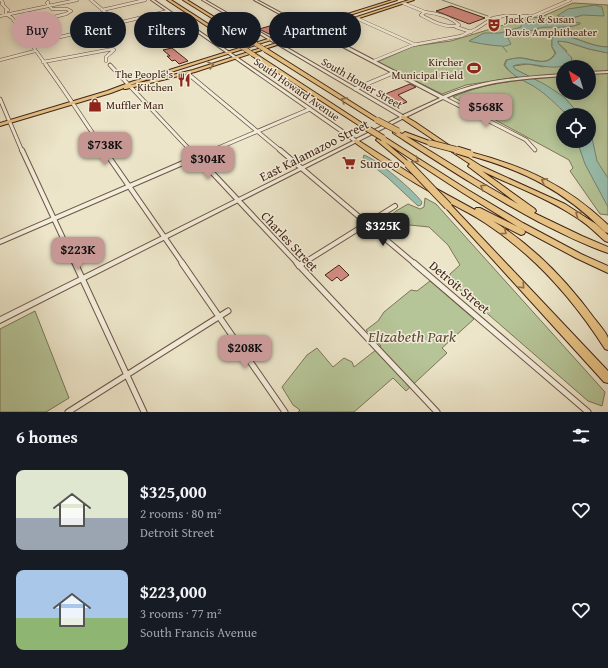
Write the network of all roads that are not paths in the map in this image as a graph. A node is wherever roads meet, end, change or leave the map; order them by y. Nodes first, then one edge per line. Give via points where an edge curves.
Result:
1 (2, 0) edge
2 (76, 0) edge
3 (91, 0) edge
4 (144, 0) edge
5 (152, 0) edge
6 (185, 0) edge
7 (203, 0) edge
8 (255, 0) edge
9 (412, 0) edge
10 (570, 0) edge
11 (47, 1) edge
12 (171, 1) edge
13 (394, 2) edge
14 (399, 2) edge
15 (403, 3) junction
16 (1, 4) edge
17 (53, 5) junction
18 (49, 6) junction
19 (387, 8) junction
20 (54, 9) junction
21 (6, 10) junction
22 (102, 10) junction
23 (168, 11) junction
24 (104, 12) edge
25 (278, 12) edge
26 (357, 12) edge
27 (425, 12) junction
28 (7, 14) junction
29 (11, 14) junction
30 (421, 14) junction
31 (62, 15) edge
32 (0, 16) edge
33 (361, 16) edge
34 (12, 18) edge
35 (361, 20) edge
36 (126, 21) edge
37 (459, 25) junction
38 (455, 27) junction
39 (473, 31) junction
40 (269, 38) edge
41 (269, 39) edge
42 (416, 45) junction
43 (269, 46) edge
44 (33, 48) edge
45 (285, 48) edge
46 (348, 48) edge
47 (35, 51) junction
48 (228, 52) junction
49 (235, 57) junction
50 (0, 60) edge
51 (106, 61) dead end
52 (374, 61) junction
53 (43, 62) junction
54 (194, 63) junction
55 (110, 65) dead end
56 (189, 66) junction
57 (182, 67) junction
58 (172, 70) junction
59 (194, 71) junction
60 (395, 72) junction
61 (608, 72) edge
62 (187, 73) junction
63 (596, 73) edge
64 (179, 74) junction
65 (556, 76) edge
66 (172, 77) junction
67 (130, 86) junction
68 (355, 89) junction
69 (444, 98) junction
70 (0, 99) edge
71 (72, 102) junction
72 (310, 109) junction
73 (403, 117) junction
74 (9, 122) junction
75 (0, 125) edge
76 (396, 131) junction
77 (257, 132) junction
78 (381, 139) junction
79 (356, 141) junction
80 (442, 142) junction
81 (535, 150) dead end
82 (198, 158) junction
83 (301, 169) junction
84 (422, 183) junction
85 (129, 187) junction
86 (238, 201) junction
87 (395, 206) dead end
88 (54, 219) junction
89 (367, 223) junction
90 (608, 230) edge
91 (164, 238) junction
92 (608, 239) edge
93 (0, 242) edge
94 (607, 249) edge
95 (590, 262) junction
96 (299, 266) junction
97 (608, 270) edge
98 (82, 279) junction
99 (228, 311) dead end
100 (219, 317) junction
101 (0, 320) edge
102 (608, 346) edge
103 (127, 375) junction
104 (608, 378) edge
105 (68, 412) edge
106 (144, 412) edge
107 (285, 412) edge
108 (437, 412) edge
109 (588, 412) edge

1 - 16 street
2 - 17 street
3 - 22 street
4 - 22 street
5 - 23 street, South Howard Avenue
76 -> 6 highway, bridge
7 - 40 street, South Homer Street
8 - 25 street
9 - 15 main road
10 - 39 street via 537,15 493,18
11 - 17 street
11 - 18 street
12 - 78 highway, bridge
13 - 19 main road
13 - 26 main road
14 - 15 main road
14 - 19 main road
14 - 30 street
15 - 27 street
16 - 21 street
17 - 18 street
17 - 20 street
18 - 20 street
18 - 29 street
19 - 33 main road
20 - 31 street via 71,11
21 - 28 street
21 - 29 street
22 - 24 street
23 - 36 street
23 - 48 street, South Howard Avenue
27 - 30 street
27 - 37 street
28 - 29 street
28 - 32 street
28 - 34 street
30 - 38 street
35 - 42 street
37 - 38 street
37 - 39 street
38 - 39 street
39 - 42 street via 447,40
41 - 48 main road
42 - 52 street
43 - 49 main road
44 - 47 street
45 - 68 street, South Homer Street
46 - 52 street
47 - 50 street
47 - 53 street
48 - 49 street, South Howard Avenue
48 - 54 main road
59 -> 49 main road
49 - 72 street, South Howard Avenue
51 - 53 street via 106,57 113,49
52 - 60 street
53 - 71 street
54 - 56 main road
54 - 57 main road
55 - 67 street, Charles Street
56 - 59 main road via 188,69
56 - 62 main road
57 - 58 main road
57 - 64 main road
58 - 64 main road via 178,70
58 - 67 main road
59 - 62 main road
60 - 68 street
60 - 69 street
61 - 63 street
62 - 66 main road
62 - 77 street, Detroit Street
64 - 66 main road
65 - 69 street, East Kalamazoo Street via 513,79 469,88
66 - 67 main road
67 - 71 main road
67 - 82 street, Charles Street
68 - 73 street, South Homer Street
69 - 73 street, East Kalamazoo Street
69 - 81 street via 526,140
70 - 74 street
71 - 74 main road
71 - 85 street
72 - 77 street
72 - 79 street, South Howard Avenue
73 - 79 street, East Kalamazoo Street
73 - 80 highway
74 - 75 main road
74 - 88 street
90 -> 76 highway, bridge via 581,204 552,184 514,167
94 -> 76 highway via 516,208
77 - 82 street
77 - 83 street, Detroit Street
78 -> 95 highway via 508,219
78 -> 104 highway, bridge via 448,206
79 - 83 street, East Kalamazoo Street
79 - 84 highway
92 -> 80 highway via 565,206 478,166
80 - 94 highway via 525,207 555,225
82 - 85 street
82 - 86 street, Charles Street
83 - 86 street, East Kalamazoo Street
83 - 89 street, Detroit Street
84 - 95 highway via 545,244
84 -> 102 highway via 494,225 539,261 577,303
85 - 88 street
85 - 91 street
86 - 91 street, East Kalamazoo Street
86 - 96 street, Charles Street
87 - 89 street
88 - 93 street
88 - 98 street
89 - 96 street
89 - 109 street, Detroit Street
91 - 98 street, East Kalamazoo Street
91 - 100 street
95 - 97 highway
96 - 108 street, Charles Street
98 - 101 street, East Kalamazoo Street
98 - 103 street
99 - 100 street
100 - 103 street
100 - 107 street
103 - 105 street
103 - 106 street

